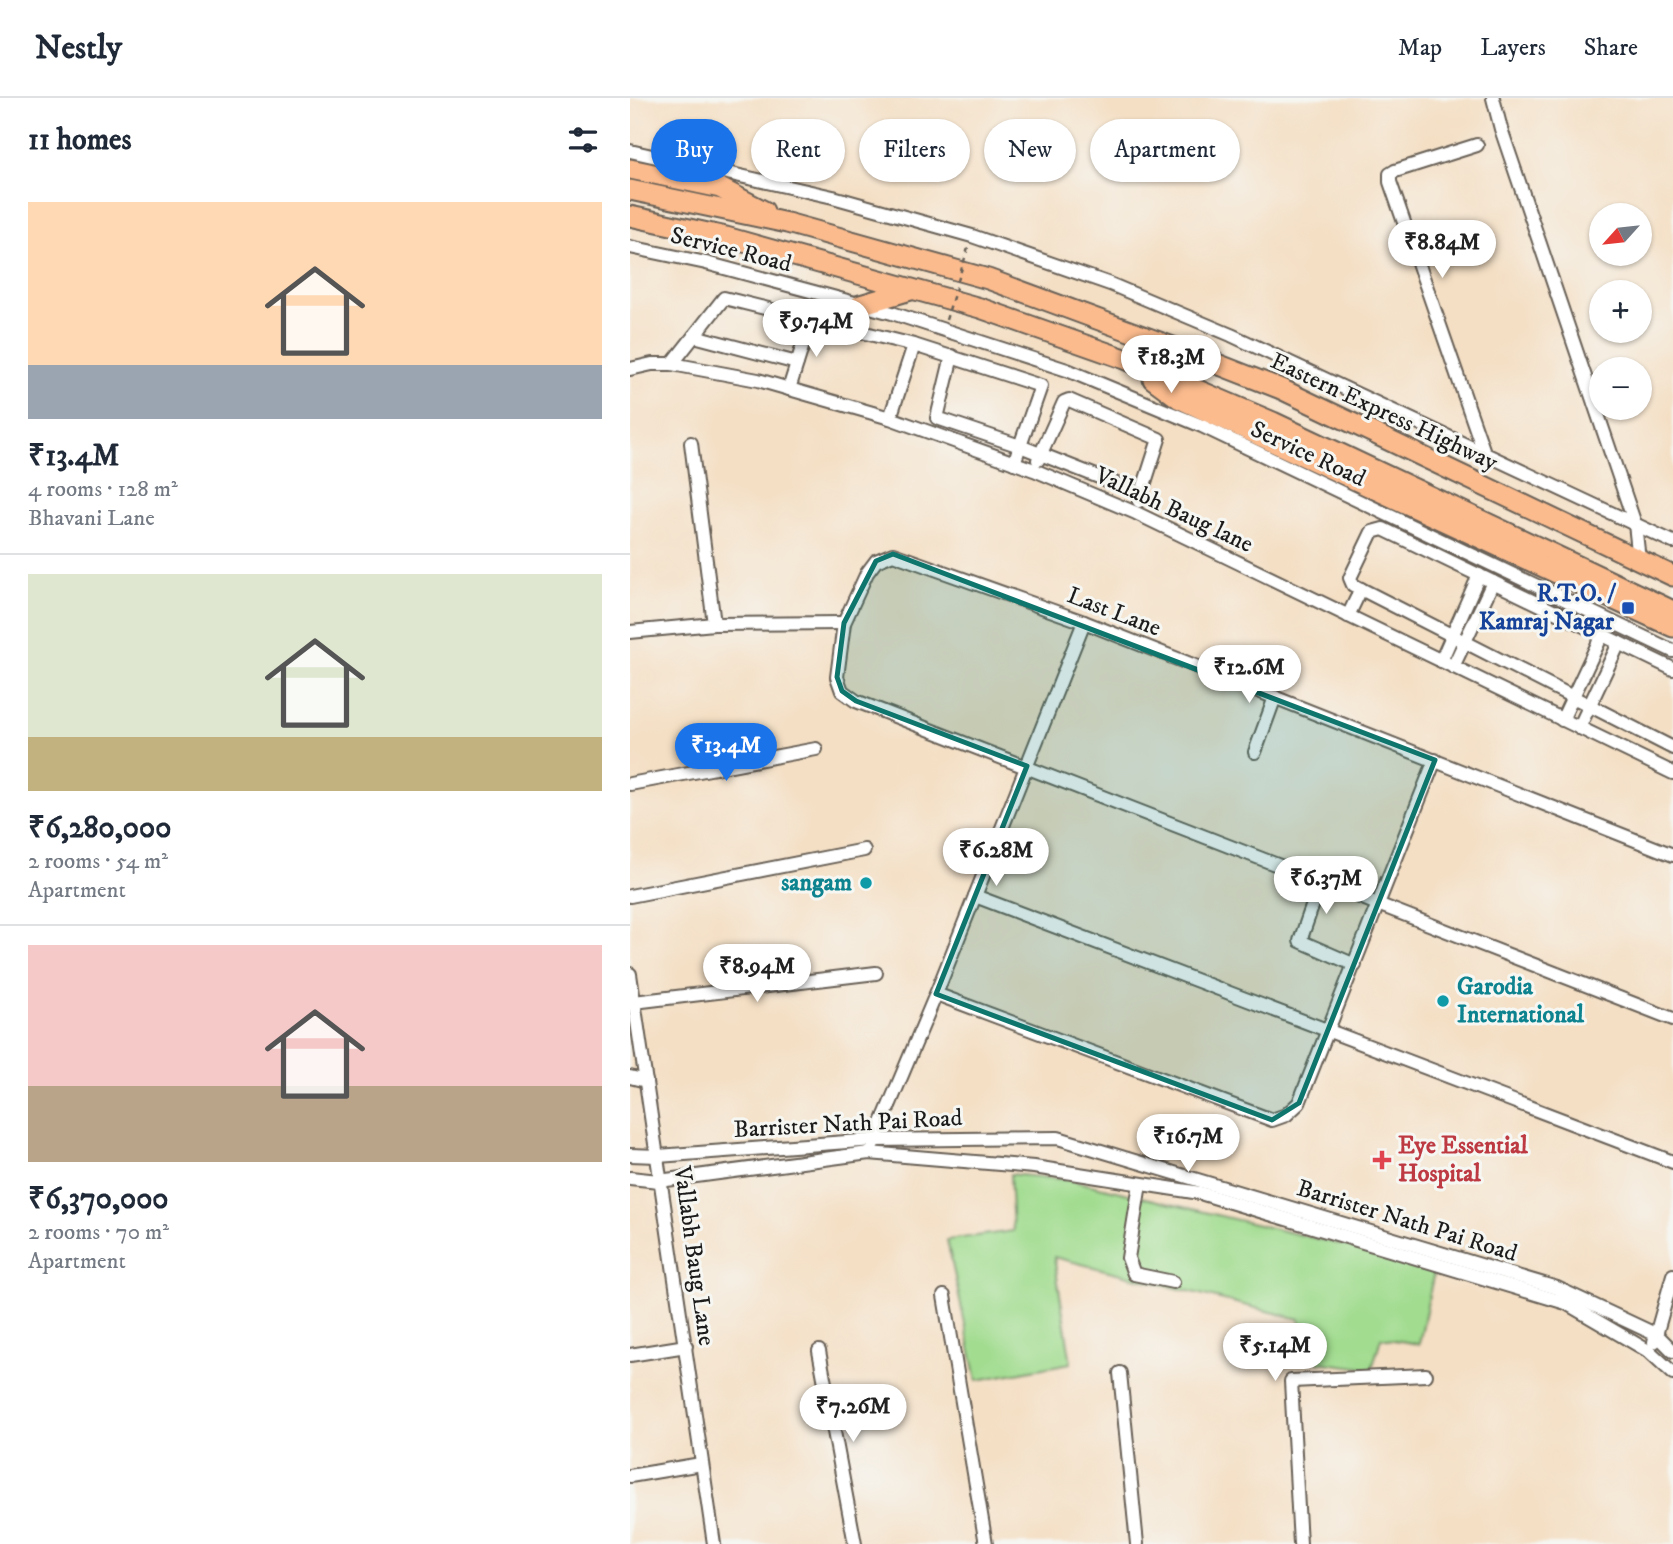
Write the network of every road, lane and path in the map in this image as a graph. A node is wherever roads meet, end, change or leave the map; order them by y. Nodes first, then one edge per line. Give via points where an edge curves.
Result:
1 (1493, 98) edge
2 (1477, 145) dead end
3 (630, 151) edge
4 (630, 169) edge
5 (630, 190) edge
6 (630, 216) edge
7 (787, 223) junction
8 (630, 230) edge
9 (630, 247) edge
10 (968, 248) dead end
11 (806, 259) junction
12 (912, 290) junction
13 (860, 305) junction
14 (811, 319) junction
15 (946, 320) dead end
16 (694, 336) junction
17 (914, 345) junction
18 (952, 356) junction
19 (1125, 359) junction
20 (797, 363) junction
21 (672, 364) junction
22 (630, 369) edge
23 (789, 389) junction
24 (890, 418) junction
25 (691, 443) dead end
26 (1020, 446) junction
27 (1040, 454) junction
28 (1485, 455) junction
29 (1014, 463) junction
30 (1034, 470) junction
31 (1142, 494) junction
32 (1136, 513) junction
33 (1635, 524) junction
34 (1673, 542) edge
35 (1639, 560) junction
36 (1479, 575) junction
37 (1673, 576) edge
38 (1493, 582) junction
39 (1361, 589) junction
40 (1673, 611) edge
41 (1348, 616) junction
42 (1084, 622) junction
43 (844, 623) junction
44 (714, 624) junction
45 (1673, 627) edge
46 (630, 632) edge
47 (1452, 635) junction
48 (1602, 635) junction
49 (1465, 641) junction
50 (1619, 643) junction
51 (1673, 651) edge
52 (1447, 664) junction
53 (1673, 669) edge
54 (1574, 696) junction
55 (1275, 697) junction
56 (1589, 704) junction
57 (1562, 720) junction
58 (1579, 728) junction
59 (1673, 748) edge
60 (816, 749) dead end
61 (1255, 752) dead end
62 (1434, 760) junction
63 (1027, 766) junction
64 (1673, 774) edge
65 (630, 784) edge
66 (864, 850) dead end
67 (1673, 855) edge
68 (1321, 881) junction
69 (630, 896) edge
70 (975, 896) junction
71 (1378, 904) junction
72 (1354, 965) junction
73 (876, 973) dead end
74 (630, 974) edge
75 (936, 994) junction
76 (634, 1002) junction
77 (1673, 1019) edge
78 (1329, 1031) junction
79 (630, 1077) edge
80 (646, 1081) junction
81 (874, 1140) junction
82 (872, 1153) junction
83 (630, 1155) edge
84 (658, 1156) junction
85 (1673, 1162) edge
86 (630, 1178) edge
87 (659, 1181) junction
88 (1140, 1184) junction
89 (1673, 1275) edge
90 (1173, 1282) dead end
91 (944, 1296) dead end
92 (1657, 1335) junction
93 (686, 1346) junction
94 (819, 1351) dead end
95 (1673, 1351) edge
96 (1650, 1352) junction
97 (630, 1355) edge
98 (1120, 1373) dead end
99 (1673, 1373) edge
100 (1426, 1375) dead end
101 (701, 1464) junction
102 (630, 1476) edge
103 (714, 1544) edge
104 (855, 1544) edge
105 (986, 1544) edge
106 (1136, 1544) edge
107 (1300, 1544) edge

1 - 33 street
2 - 28 street via 1395,171 1390,182
3 - 28 street via 833,197 972,236 1098,280 1231,335
4 - 7 highway via 720,188
5 - 7 highway
6 - 11 highway
7 - 35 highway, Eastern Express Highway via 988,279 1281,389
8 - 11 highway
9 - 13 street, Service Road
10 - 15 path, bridge
11 - 12 highway
12 - 13 highway
12 - 19 highway via 980,308
13 - 51 street, Service Road via 1067,370 1189,421
14 - 16 street via 724,298
14 - 17 street
14 - 20 street
16 - 20 street
16 - 21 street
17 - 18 street
17 - 24 street
18 - 26 street via 937,418
18 - 26 street via 1041,386
19 - 40 highway via 1273,422
19 - 45 highway via 1180,399
20 - 23 street
21 - 22 street, Vallabh Baug lane
21 - 23 street, Vallabh Baug lane
23 - 24 street, Vallabh Baug lane
24 - 29 street, Vallabh Baug lane
25 - 44 street
26 - 27 street
26 - 29 street
27 - 30 street
27 - 31 street
27 - 31 street via 1069,400 1159,439
28 - 33 street
29 - 30 street, Vallabh Baug lane
30 - 32 street, Vallabh Baug lane
31 - 32 street
32 - 41 street, Vallabh Baug lane
33 - 34 street
33 - 35 street
35 - 37 highway, Eastern Express Highway
36 - 38 street
36 - 39 street via 1380,529 1372,532 1350,578
36 - 47 street
38 - 48 street
38 - 49 street
39 - 41 street
39 - 47 street
41 - 52 street, Vallabh Baug lane
42 - 43 street, Last Lane via 893,554 876,561 867,573
42 - 55 street, Last Lane
42 - 63 street
43 - 44 street
43 - 63 street via 837,677 842,691 856,701
44 - 46 street
47 - 49 street
47 - 52 street
48 - 50 street
48 - 54 street
49 - 52 street
49 - 54 street
50 - 53 street
50 - 56 street
52 - 57 street, Vallabh Baug lane
54 - 56 street
54 - 57 street
55 - 61 street
55 - 62 street, Last Lane
56 - 58 street
56 - 59 street
57 - 58 street, Vallabh Baug lane
58 - 64 street, Vallabh Baug lane
60 - 65 street
62 - 67 street, Last Lane
62 - 71 street
63 - 68 street
63 - 70 street
66 - 69 street
68 - 71 street
68 - 72 street via 1300,942
70 - 75 street
70 - 78 street
71 - 72 street
71 - 77 street
72 - 78 street
73 - 76 street
74 - 76 street, Vallabh Baug Lane
75 - 78 street via 1272,1120 1299,1103
75 - 81 street
76 - 80 street, Vallabh Baug Lane
78 - 85 street
79 - 80 street
80 - 84 street, Vallabh Baug Lane
81 - 82 street
81 - 84 street, Barrister Nath Pai Road
81 - 92 street, Barrister Nath Pai Road via 1058,1138 1557,1288
82 - 87 street
82 - 88 street via 1034,1167
83 - 84 street, Barrister Nath Pai Road
84 - 87 street, Vallabh Baug Lane
86 - 87 street
87 - 93 street, Vallabh Baug Lane
88 - 90 street via 1128,1258 1134,1273
88 - 96 street via 1200,1193 1566,1303
89 - 92 street
91 - 105 street
92 - 95 street, Barrister Nath Pai Road
92 - 96 street
93 - 97 street
93 - 101 street, Vallabh Baug Lane
94 - 104 street
96 - 99 street
98 - 106 street
100 - 107 street via 1291,1381
101 - 102 street
101 - 103 street, Vallabh Baug Lane

